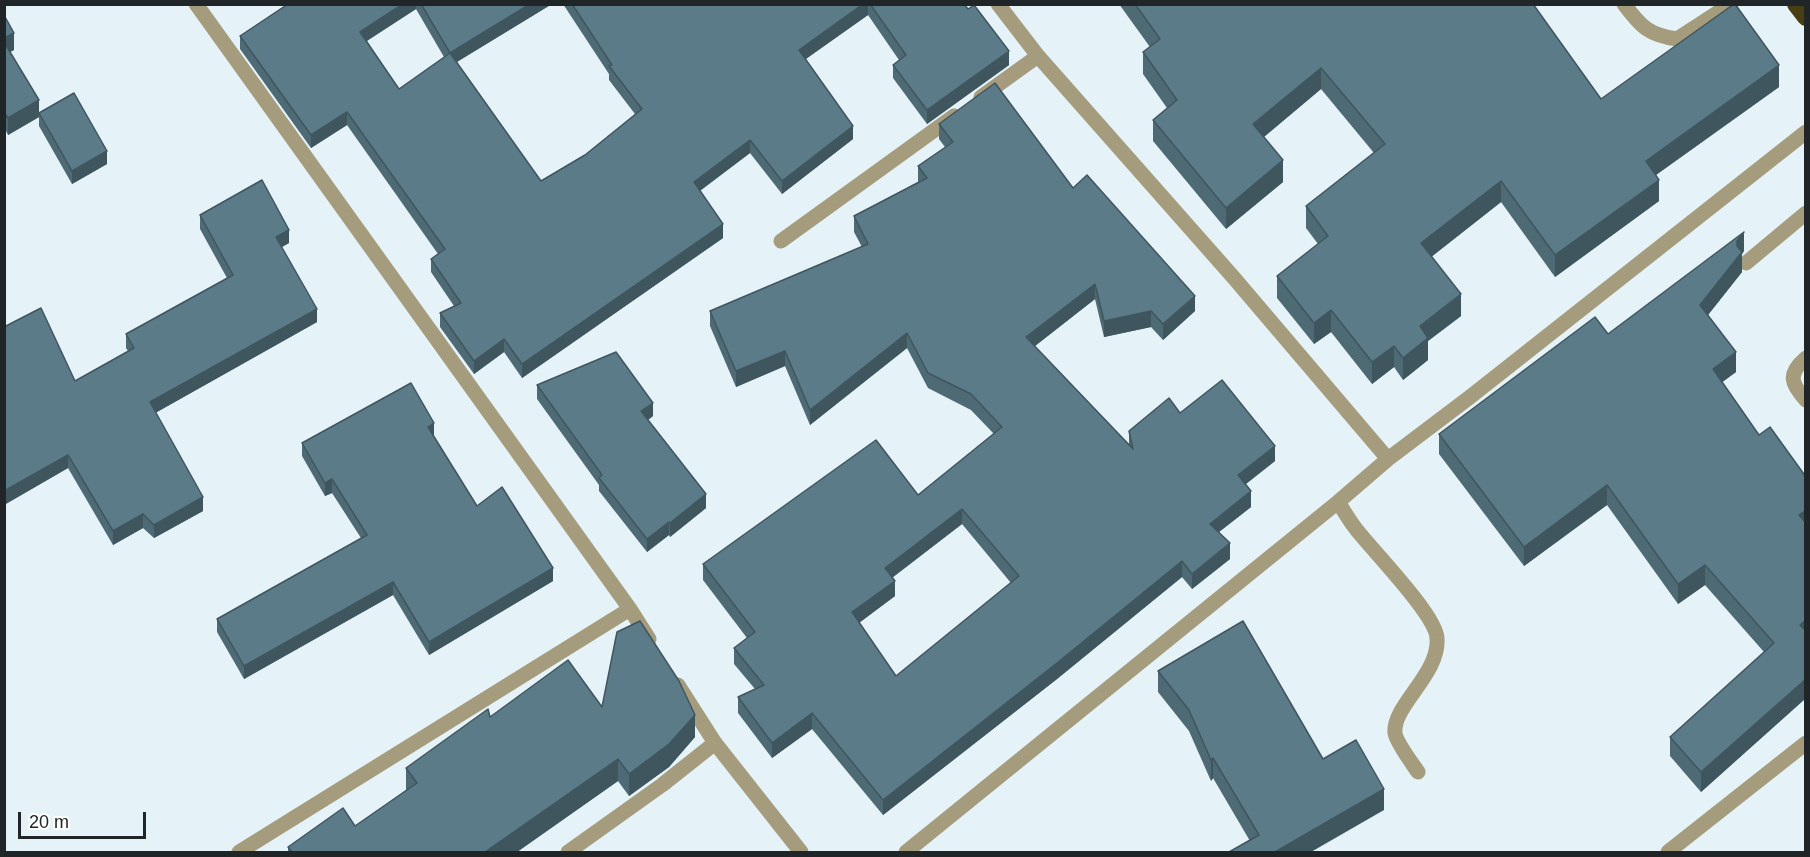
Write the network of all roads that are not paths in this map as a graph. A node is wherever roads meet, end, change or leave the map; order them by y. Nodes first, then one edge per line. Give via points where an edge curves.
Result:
1 (196, 4) edge
2 (998, 4) edge
3 (1624, 4) edge
4 (1731, 4) edge
5 (1796, 4) edge
6 (1806, 17) edge
7 (1038, 56) junction
8 (1806, 132) edge
9 (1806, 213) edge
10 (781, 241) dead end
11 (1746, 263) dead end
12 (1806, 358) edge
13 (1806, 400) edge
14 (1388, 459) junction
15 (1338, 502) junction
16 (630, 609) junction
17 (654, 647) edge
18 (672, 676) edge
19 (715, 743) junction
20 (1806, 743) edge
21 (1418, 772) dead end
22 (239, 852) edge
23 (568, 852) edge
24 (801, 852) edge
25 (906, 852) edge
26 (1668, 852) edge

1 - 16 street
2 - 7 street
3 - 4 street via 1639,23 1658,36 1677,39
5 - 6 highway
7 - 10 street
7 - 14 street
8 - 14 street
9 - 11 street
12 - 13 street via 1798,364 1792,379
14 - 15 street
15 - 21 street via 1429,617 1438,637 1436,656 1395,724 1395,735
15 - 25 street
16 - 17 street
16 - 22 street
18 - 19 street
19 - 23 street
19 - 24 street
20 - 26 street

